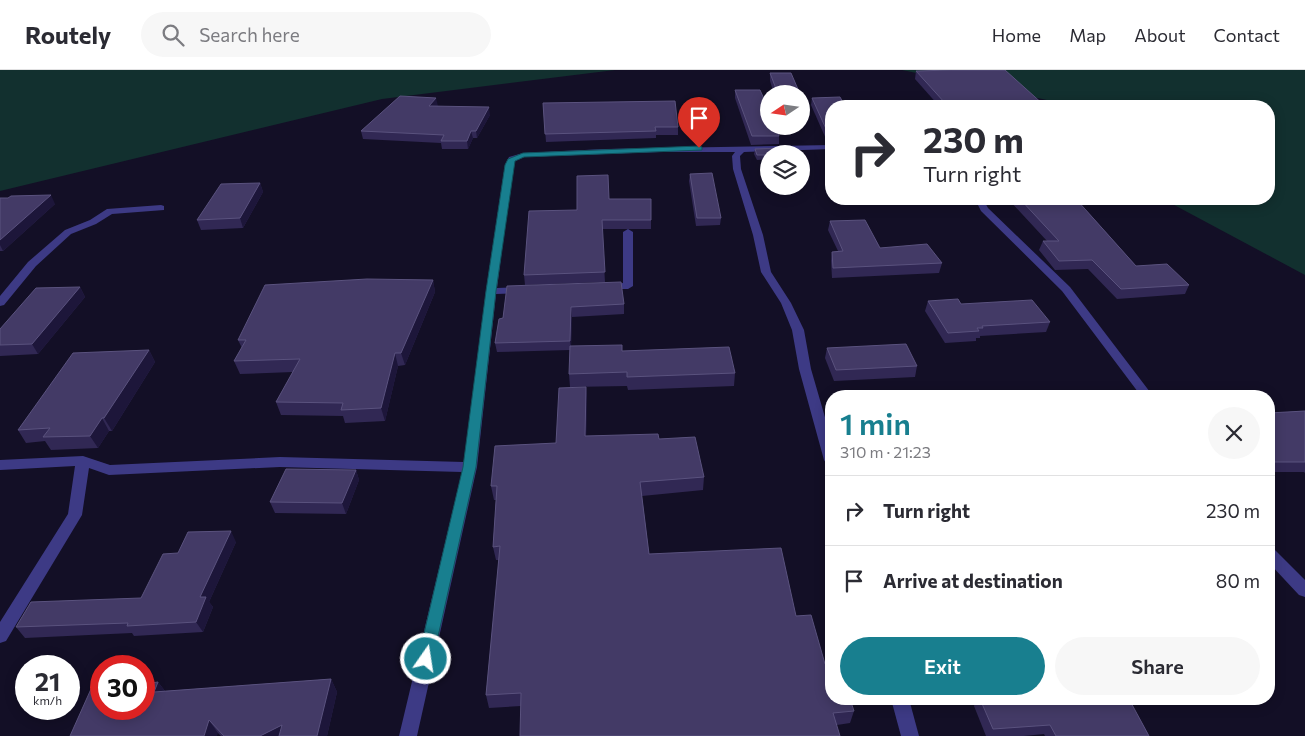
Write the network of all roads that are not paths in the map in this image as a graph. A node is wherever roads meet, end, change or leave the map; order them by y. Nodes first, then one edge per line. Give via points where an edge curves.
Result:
1 (825, 146) edge
2 (742, 150) junction
3 (982, 205) edge
4 (161, 208) dead end
5 (628, 232) edge
6 (590, 288) edge
7 (536, 290) edge
8 (491, 291) junction
9 (0, 302) edge
10 (1143, 390) edge
11 (825, 439) edge
12 (83, 461) junction
13 (0, 465) edge
14 (470, 467) junction
15 (1275, 559) edge
16 (1305, 590) edge
17 (0, 636) edge
18 (902, 705) edge
19 (408, 736) edge
20 (910, 736) edge

1 - 2 street
2 - 8 street via 643,150 523,155 512,159
2 - 11 street via 736,156 737,169 766,272 786,303 798,330 805,369
3 - 10 street via 1066,290
4 - 9 street via 110,211 68,232 32,264
5 - 6 street via 628,286
7 - 8 street
8 - 14 street
12 - 13 street
12 - 14 street via 109,470 280,462
12 - 17 street via 75,515
14 - 19 street
15 - 16 street
18 - 20 street

